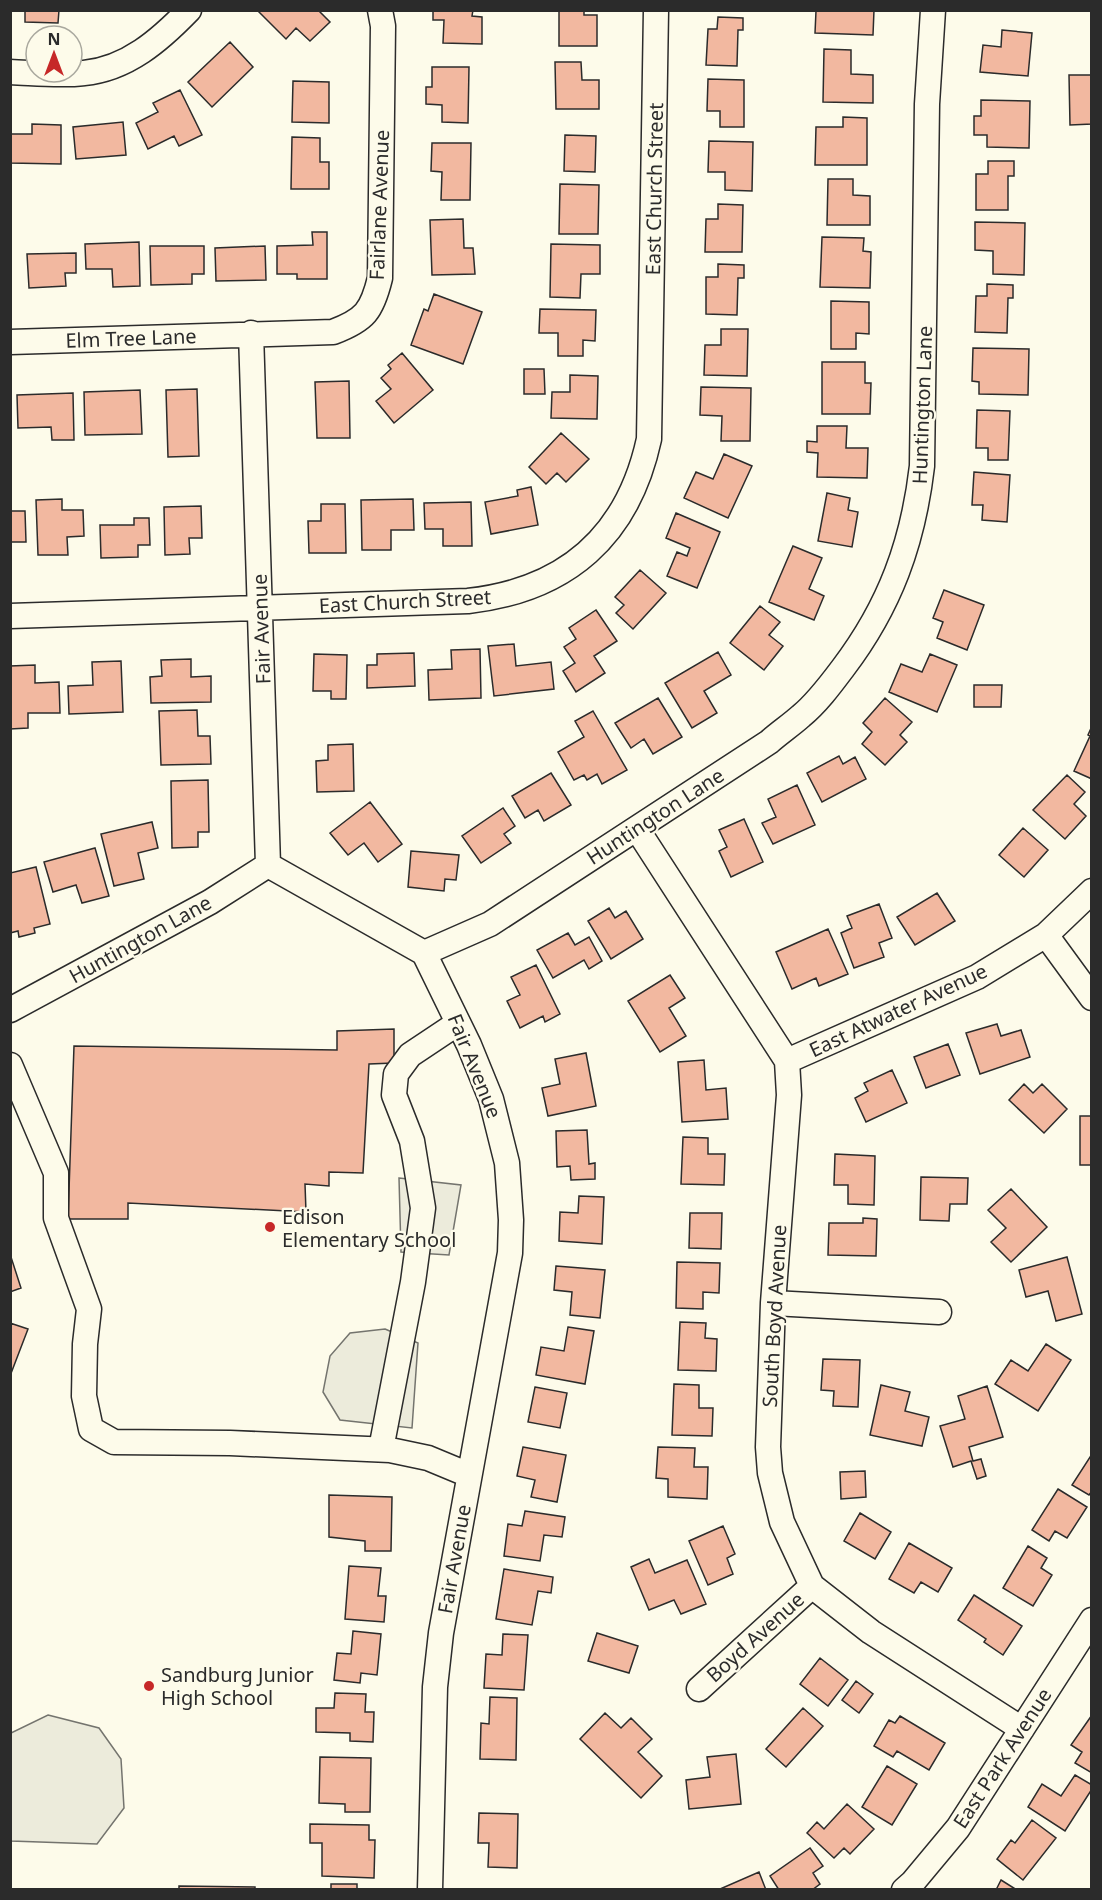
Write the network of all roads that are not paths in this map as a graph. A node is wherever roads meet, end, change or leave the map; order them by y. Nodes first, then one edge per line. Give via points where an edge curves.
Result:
1 (189, 10) edge
2 (380, 10) edge
3 (656, 10) edge
4 (933, 10) edge
5 (10, 72) edge
6 (251, 333) junction
7 (10, 342) edge
8 (260, 608) junction
9 (10, 616) edge
10 (637, 829) junction
11 (268, 865) junction
12 (1092, 891) edge
13 (1046, 935) junction
14 (424, 953) junction
15 (1092, 998) edge
16 (10, 1010) edge
17 (458, 1023) junction
18 (787, 1061) junction
19 (10, 1065) edge
20 (773, 1303) junction
21 (939, 1312) dead end
22 (381, 1449) junction
23 (469, 1475) junction
24 (812, 1586) junction
25 (1092, 1620) edge
26 (699, 1689) dead end
27 (1022, 1729) junction
28 (430, 1890) edge
29 (904, 1890) edge

1 - 5 street via 145,50 113,66 82,74
2 - 6 street, Fairlane Avenue via 380,278 375,298 355,323 333,332
3 - 8 street, East Church Street via 650,439 628,502 590,552 538,585 517,593 468,601
4 - 10 street, Huntington Lane via 927,104 922,466 918,503 905,552 883,606 858,648 803,715
6 - 7 street, Elm Tree Lane
6 - 8 street, Fair Avenue
8 - 9 street, East Church Street
8 - 11 street, Fair Avenue
10 - 14 street, Huntington Lane via 490,924
10 - 18 street, South Boyd Avenue
11 - 14 street
11 - 16 street, Huntington Lane via 210,902
12 - 13 street, East Atwater Avenue
13 - 15 street
13 - 18 street, East Atwater Avenue via 977,977
14 - 17 street, Fair Avenue
17 - 22 street via 410,1054 396,1074 394,1095 412,1141 423,1208
17 - 23 street, Fair Avenue via 500,1130 507,1162 511,1220 500,1316
18 - 20 street, South Boyd Avenue via 789,1095
19 - 22 street via 56,1173 56,1218 89,1309 84,1396 91,1429 114,1442
20 - 21 street
20 - 24 street, South Boyd Avenue via 770,1473 782,1522
22 - 23 street via 428,1458
23 - 28 street, Fair Avenue via 435,1688
24 - 26 street, Boyd Avenue
24 - 27 street, South Boyd Avenue via 871,1632
25 - 27 street, East Park Avenue
27 - 29 street, East Park Avenue via 958,1828

